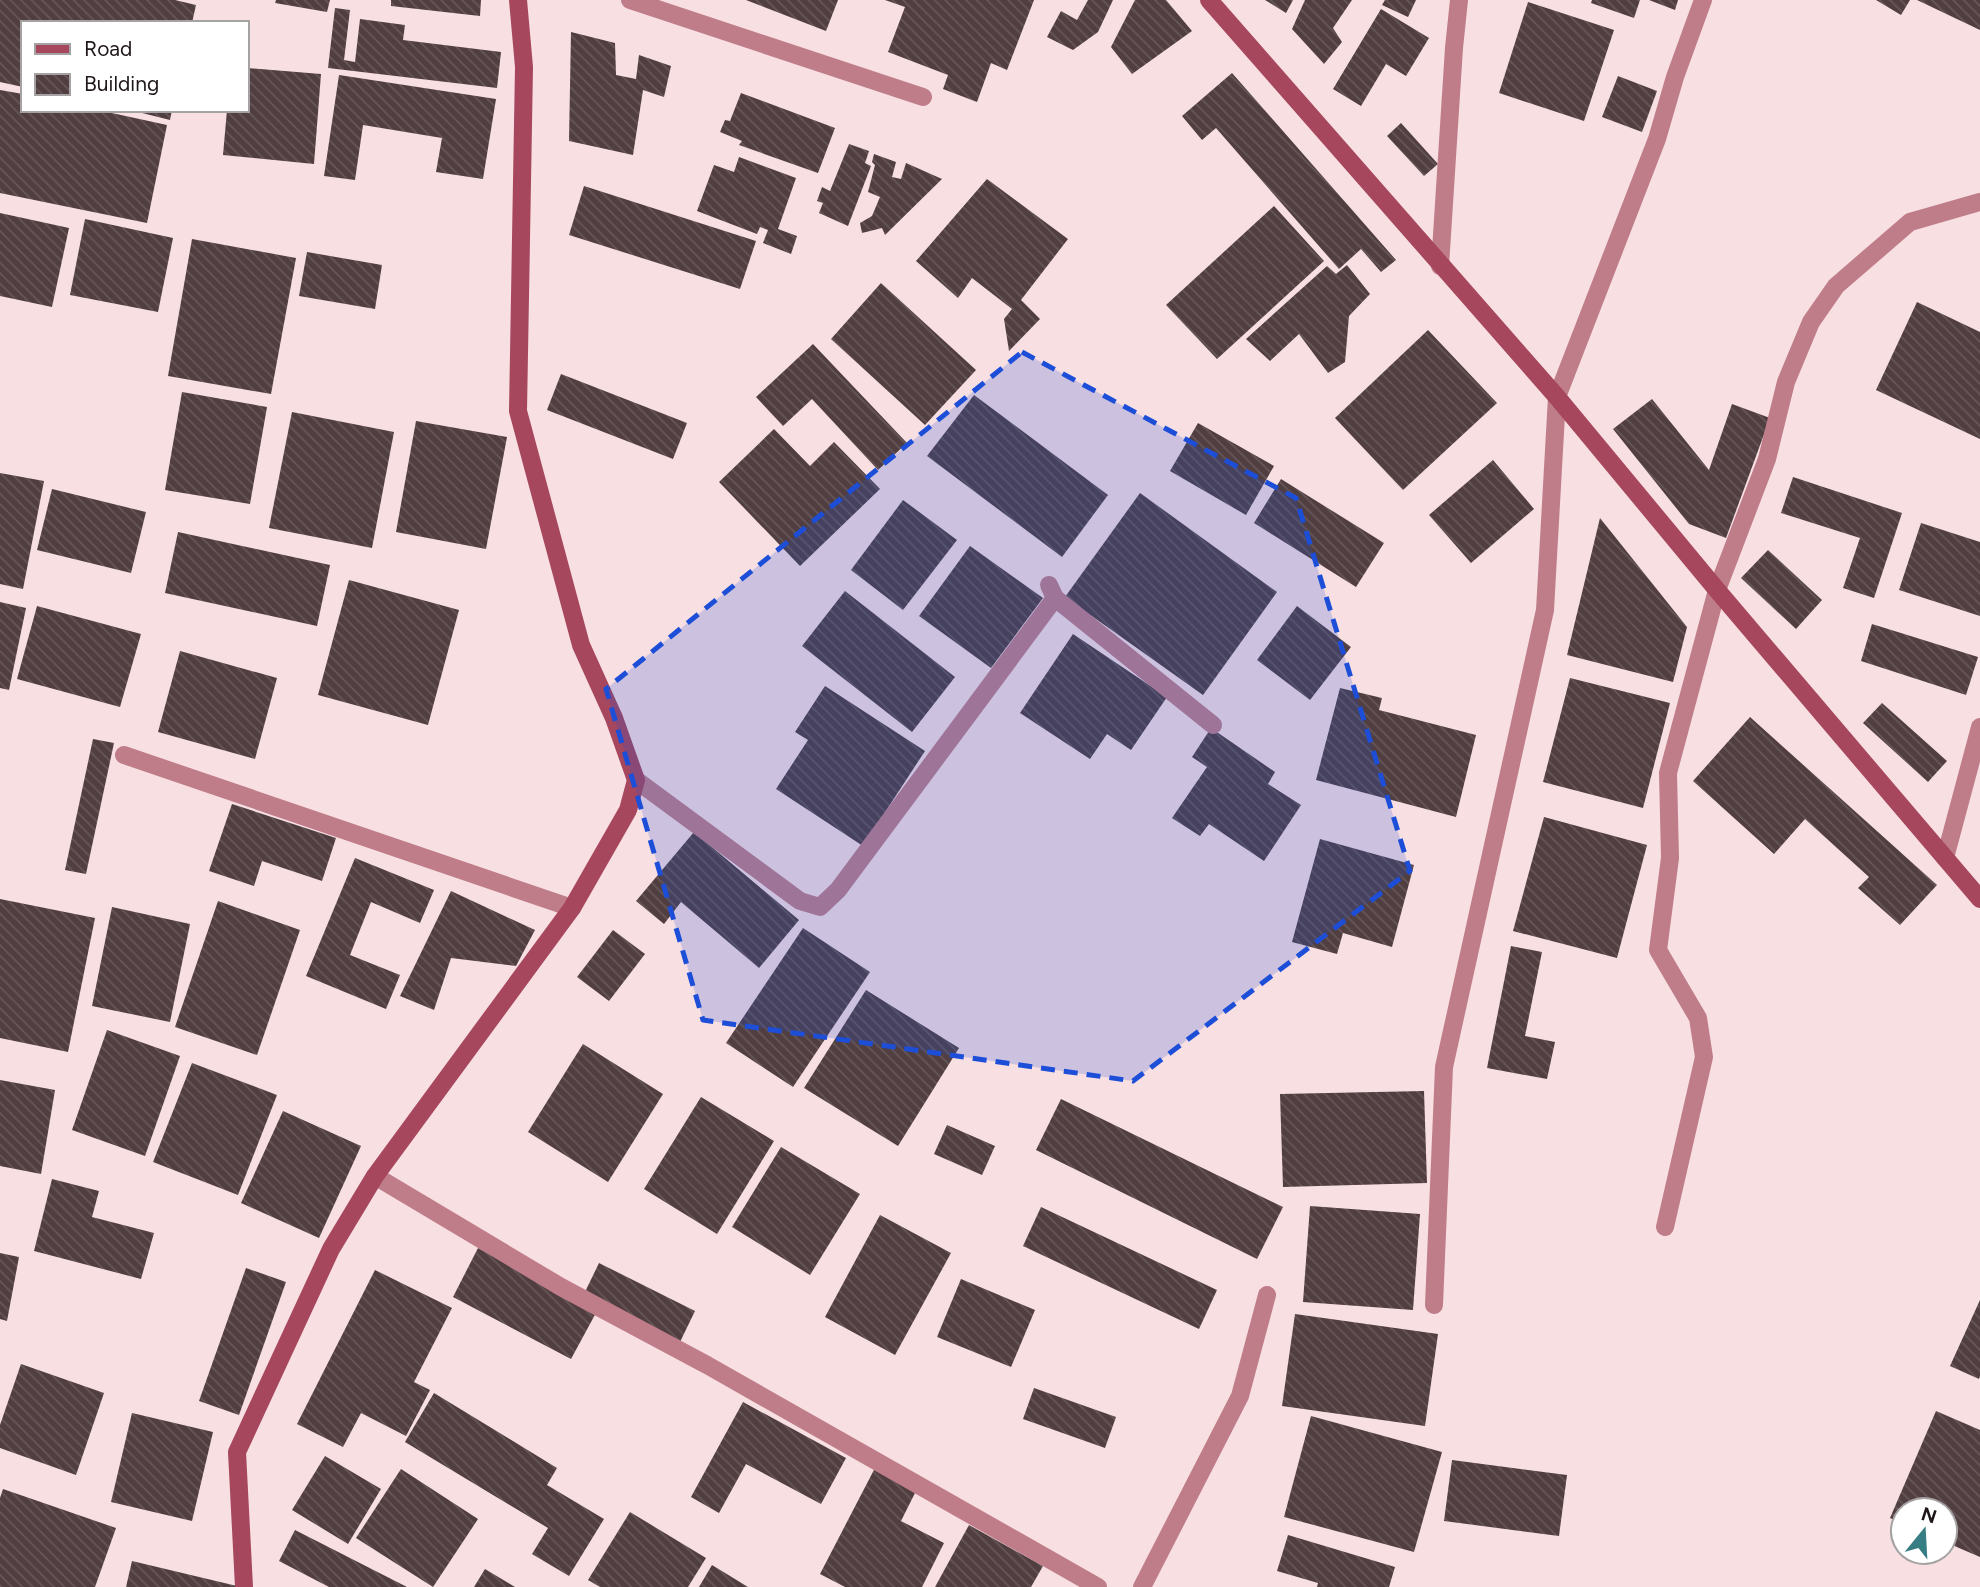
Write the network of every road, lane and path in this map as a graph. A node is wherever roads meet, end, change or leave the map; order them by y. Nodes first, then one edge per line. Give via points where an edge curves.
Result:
1 (518, 0) edge
2 (631, 0) edge
3 (1209, 0) edge
4 (1459, 0) edge
5 (1703, 0) edge
6 (923, 97) dead end
7 (1980, 202) edge
8 (1440, 266) junction
9 (1556, 397) junction
10 (1717, 590) junction
11 (1213, 725) dead end
12 (1980, 727) edge
13 (124, 755) dead end
14 (636, 780) junction
15 (1945, 858) junction
16 (1980, 899) edge
17 (572, 908) junction
18 (375, 1176) junction
19 (1665, 1227) dead end
20 (1267, 1295) dead end
21 (1434, 1305) dead end
22 (244, 1587) edge
23 (1098, 1587) edge
24 (1142, 1587) edge

1 - 14 street via 524,67 518,411 581,645
2 - 6 street
3 - 8 street
4 - 8 street
5 - 9 street via 1657,139
7 - 10 street via 1910,222 1836,286 1811,321 1786,382 1768,459
8 - 9 street
9 - 10 street
9 - 21 street via 1545,610 1444,1067
10 - 15 street
10 - 19 street via 1668,773 1670,858 1658,950 1698,1018 1704,1056
11 - 14 street via 1052,592 838,891 820,907 800,901
12 - 15 street
13 - 17 street
14 - 17 street via 628,810
15 - 16 street
17 - 18 street
18 - 22 street via 331,1249 237,1451
18 - 23 street via 561,1287
20 - 24 street via 1240,1396

